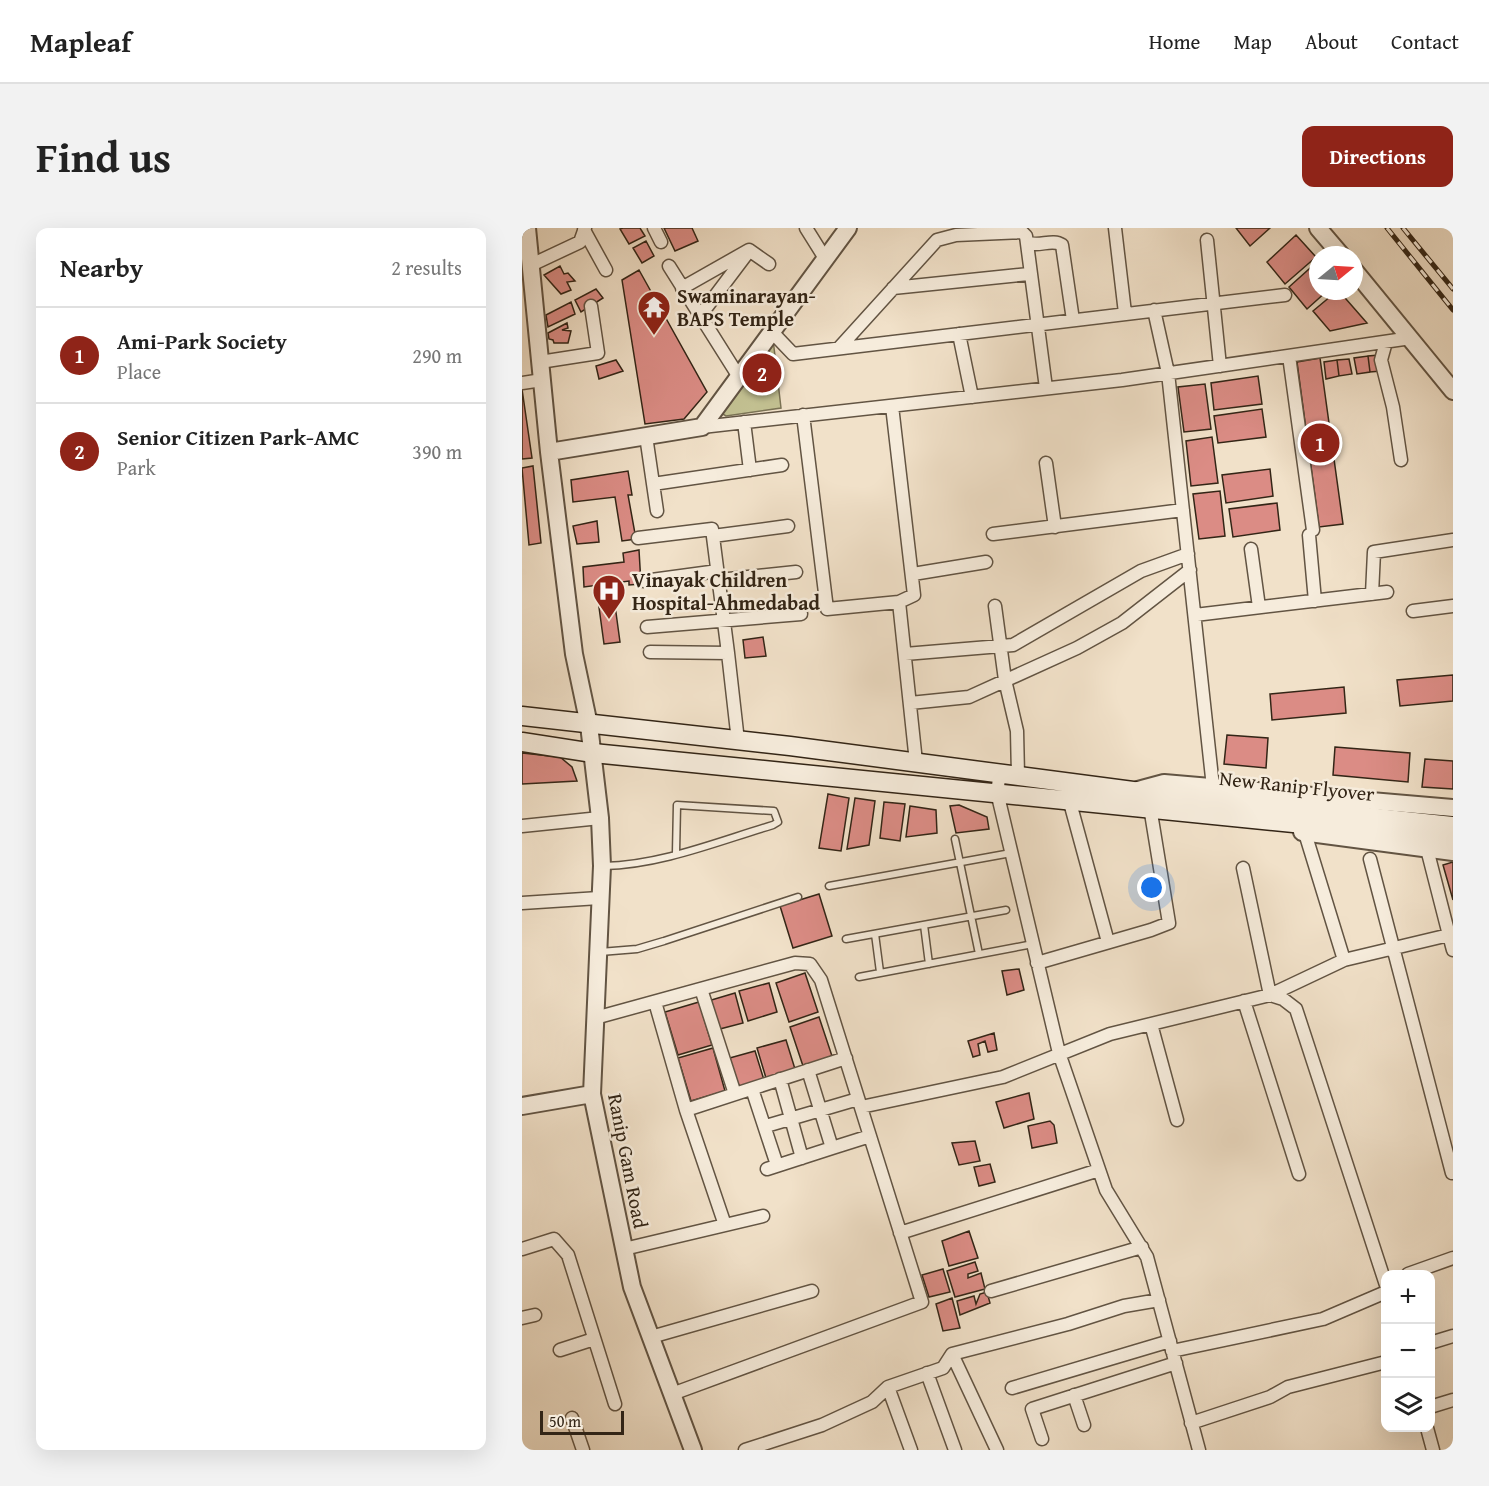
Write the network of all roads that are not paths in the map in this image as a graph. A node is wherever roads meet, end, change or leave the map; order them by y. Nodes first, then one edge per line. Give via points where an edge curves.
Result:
1 (527, 228) edge
2 (654, 228) edge
3 (806, 228) edge
4 (848, 228) edge
5 (1115, 228) edge
6 (1318, 228) edge
7 (584, 229) edge
8 (1207, 240) dead end
9 (662, 242) dead end
10 (1027, 242) junction
11 (1333, 246) edge
12 (750, 250) junction
13 (826, 260) junction
14 (769, 264) dead end
15 (531, 265) junction
16 (669, 266) dead end
17 (606, 270) dead end
18 (1029, 274) junction
19 (1363, 281) edge
20 (682, 288) junction
21 (893, 288) junction
22 (1285, 295) dead end
23 (1212, 303) junction
24 (591, 306) dead end
25 (529, 310) edge
26 (1154, 310) junction
27 (1125, 313) junction
28 (700, 316) junction
29 (1073, 320) junction
30 (1038, 324) junction
31 (772, 332) junction
32 (959, 334) junction
33 (1411, 338) junction
34 (1386, 342) junction
35 (839, 348) junction
36 (1289, 356) junction
37 (540, 362) junction
38 (1220, 366) junction
39 (1168, 373) junction
40 (739, 377) junction
41 (542, 380) junction
42 (522, 383) edge
43 (1046, 388) junction
44 (1453, 391) edge
45 (972, 397) junction
46 (892, 405) junction
47 (803, 415) junction
48 (744, 422) junction
49 (702, 427) junction
50 (646, 436) junction
51 (549, 452) junction
52 (1401, 460) dead end
53 (1046, 463) dead end
54 (782, 465) dead end
55 (750, 470) junction
56 (653, 484) junction
57 (1183, 510) junction
58 (657, 511) dead end
59 (788, 526) dead end
60 (1055, 526) junction
61 (993, 534) dead end
62 (713, 536) junction
63 (638, 538) dead end
64 (1453, 540) edge
65 (1251, 549) dead end
66 (1188, 554) junction
67 (986, 562) dead end
68 (1190, 570) junction
69 (796, 572) dead end
70 (913, 574) junction
71 (719, 576) junction
72 (644, 580) dead end
73 (1387, 592) dead end
74 (1372, 594) junction
75 (1315, 601) junction
76 (899, 602) junction
77 (995, 606) dead end
78 (1453, 606) edge
79 (1259, 608) junction
80 (1413, 611) dead end
81 (801, 614) dead end
82 (1195, 615) junction
83 (725, 622) junction
84 (647, 627) dead end
85 (1002, 646) junction
86 (650, 652) dead end
87 (728, 653) junction
88 (905, 654) junction
89 (1005, 680) junction
90 (910, 703) junction
91 (522, 716) edge
92 (589, 725) junction
93 (738, 741) junction
94 (522, 742) edge
95 (593, 753) junction
96 (916, 762) junction
97 (1009, 774) junction
98 (1213, 787) junction
99 (1137, 790) junction
100 (997, 792) junction
101 (1069, 799) junction
102 (1172, 803) junction
103 (1150, 807) junction
104 (1453, 808) edge
105 (600, 818) junction
106 (522, 826) edge
107 (1453, 826) edge
108 (1305, 833) junction
109 (955, 839) dead end
110 (1453, 840) edge
111 (1427, 849) junction
112 (1453, 852) edge
113 (676, 853) junction
114 (1011, 853) junction
115 (1370, 859) dead end
116 (960, 864) junction
117 (602, 866) junction
118 (1243, 868) dead end
119 (829, 886) dead end
120 (798, 897) dead end
121 (599, 898) junction
122 (522, 903) edge
123 (1006, 910) dead end
124 (972, 917) junction
125 (924, 925) junction
126 (875, 934) junction
127 (1449, 935) junction
128 (846, 939) dead end
129 (1108, 942) junction
130 (1033, 945) junction
131 (1393, 948) junction
132 (1453, 950) edge
133 (597, 953) junction
134 (979, 954) junction
135 (1344, 960) junction
136 (1037, 963) junction
137 (929, 964) junction
138 (880, 972) junction
139 (859, 977) dead end
140 (700, 989) junction
141 (1270, 995) junction
142 (1244, 1001) junction
143 (655, 1002) junction
144 (595, 1018) junction
145 (1151, 1024) junction
146 (1059, 1053) junction
147 (846, 1058) junction
148 (808, 1070) junction
149 (780, 1079) junction
150 (752, 1089) junction
151 (735, 1094) junction
152 (592, 1095) junction
153 (860, 1103) junction
154 (522, 1106) edge
155 (686, 1110) junction
156 (821, 1110) junction
157 (792, 1118) junction
158 (1177, 1120) dead end
159 (765, 1126) junction
160 (870, 1136) junction
161 (832, 1148) junction
162 (802, 1158) junction
163 (1099, 1170) junction
164 (1452, 1173) edge
165 (1299, 1174) dead end
166 (763, 1216) dead end
167 (725, 1225) junction
168 (900, 1233) junction
169 (522, 1247) edge
170 (1142, 1247) junction
171 (624, 1249) junction
172 (1453, 1258) edge
173 (1421, 1270) edge
174 (1381, 1274) edge
175 (1381, 1288) edge
176 (812, 1291) dead end
177 (991, 1291) dead end
178 (1159, 1300) junction
179 (535, 1315) dead end
180 (522, 1318) edge
181 (1453, 1336) edge
182 (651, 1337) junction
183 (594, 1340) junction
184 (1435, 1342) edge
185 (560, 1350) dead end
186 (1173, 1351) junction
187 (952, 1354) junction
188 (1381, 1363) edge
189 (927, 1372) junction
190 (888, 1387) junction
191 (1012, 1388) dead end
192 (672, 1395) junction
193 (1074, 1395) junction
194 (1453, 1400) edge
195 (615, 1404) dead end
196 (1435, 1406) edge
197 (572, 1418) dead end
198 (1191, 1423) junction
199 (1084, 1425) dead end
200 (1428, 1432) edge
201 (1042, 1438) dead end
202 (583, 1450) edge
203 (693, 1450) edge
204 (745, 1450) edge
205 (911, 1450) edge
206 (956, 1450) edge
207 (997, 1450) edge
208 (1198, 1450) edge
209 (1433, 1450) edge

1 - 15 street, Ranip Gam Road
2 - 9 street
3 - 13 street
4 - 13 street
5 - 27 street
6 - 11 street
7 - 15 street via 580,242
7 - 17 street
8 - 23 street
10 - 18 street
10 - 21 street via 1022,232 945,236
10 - 29 street via 1062,245
12 - 14 street
12 - 20 street
12 - 28 street
13 - 31 street
15 - 25 street, Ranip Gam Road
16 - 20 street
18 - 21 street
18 - 30 street
19 - 33 street
20 - 28 street
21 - 35 street
22 - 23 street
23 - 26 street
23 - 38 street
24 - 37 street via 598,353
25 - 37 street, Ranip Gam Road
26 - 27 street
26 - 39 street
27 - 29 street
28 - 40 street
29 - 30 street
30 - 32 street
30 - 43 street
31 - 35 street via 793,354
31 - 40 street
32 - 35 street
32 - 45 street
33 - 34 street
33 - 44 street
34 - 36 street
34 - 52 street via 1382,360
36 - 38 street
36 - 75 street via 1311,533
37 - 41 street, Ranip Gam Road
38 - 39 street
39 - 43 street
39 - 57 street
40 - 49 street
41 - 42 street
41 - 51 street, Ranip Gam Road
43 - 45 street
45 - 46 street
46 - 47 street
46 - 70 street
47 - 48 street
47 - 76 street via 827,609
48 - 49 street
48 - 55 street
49 - 50 street
50 - 51 street
50 - 56 street
51 - 92 street, Ranip Gam Road via 576,671
53 - 60 street
54 - 55 street
55 - 56 street
56 - 58 street
57 - 60 street
57 - 66 street
59 - 62 street
60 - 61 street
62 - 63 street via 712,529
62 - 71 street
64 - 74 street via 1374,552
65 - 79 street
66 - 68 street
66 - 85 street via 1141,571 1013,645
67 - 70 street
68 - 82 street
68 - 89 street via 1122,623
69 - 71 street
70 - 76 street via 914,595
71 - 72 street
71 - 83 street
73 - 74 street
74 - 75 street
75 - 79 street
76 - 88 street
77 - 85 street
78 - 80 street
79 - 82 street
81 - 83 street
82 - 98 street
83 - 84 street
83 - 87 street
85 - 88 street
85 - 89 street
86 - 87 street
87 - 93 street
88 - 90 street
89 - 90 street via 969,697
89 - 97 street via 1017,730
90 - 96 street
91 - 92 main road, New Ranip Flyover
92 - 93 main road, New Ranip Flyover
92 - 95 street, Ranip Gam Road
93 - 96 main road, New Ranip Flyover
94 - 95 main road, New Ranip Flyover
95 - 100 main road, New Ranip Flyover
95 - 105 street, Ranip Gam Road
96 - 97 main road, New Ranip Flyover
97 - 99 main road, New Ranip Flyover
97 - 100 street
98 - 99 street via 1164,783
98 - 104 street
99 - 102 main road, New Ranip Flyover
100 - 101 main road, New Ranip Flyover
100 - 114 street
101 - 103 main road, New Ranip Flyover
101 - 129 street
102 - 103 main road, New Ranip Flyover
102 - 107 main road, New Ranip Flyover
102 - 110 main road, New Ranip Flyover
103 - 108 street via 1167,814
103 - 129 street via 1169,923
105 - 106 street
105 - 117 street, Ranip Gam Road
108 - 111 street
108 - 135 street
109 - 116 lane
111 - 112 street
111 - 127 street
113 - 113 lane via 677,805 777,814 778,822 773,825
113 - 117 lane via 626,866
114 - 116 lane
114 - 130 street
115 - 131 street
116 - 119 lane
116 - 124 lane
117 - 121 street, Ranip Gam Road
118 - 141 street
120 - 133 lane via 637,949
121 - 122 street
121 - 133 street, Ranip Gam Road
123 - 124 lane
124 - 125 lane
124 - 134 lane
125 - 126 lane
125 - 137 lane
126 - 128 lane
126 - 138 lane
127 - 131 street
127 - 132 street
129 - 136 street
130 - 134 lane
130 - 136 street
131 - 135 street
131 - 164 street
133 - 144 street, Ranip Gam Road
134 - 137 lane
135 - 141 street
136 - 146 street
137 - 138 lane
138 - 139 lane
140 - 143 street
140 - 147 street via 795,963 810,964 821,980
140 - 151 street
141 - 142 street
141 - 174 street via 1296,1009
142 - 145 street
142 - 165 street
143 - 144 street
143 - 155 street
144 - 152 street, Ranip Gam Road
145 - 146 street
145 - 158 street
146 - 153 street via 1003,1077
146 - 163 street
147 - 148 street
147 - 153 street
148 - 149 street
148 - 156 street
149 - 150 street
149 - 157 street
150 - 151 street
150 - 159 street
151 - 155 street
152 - 154 street
152 - 171 street, Ranip Gam Road
153 - 156 street
153 - 160 street
155 - 167 street
156 - 157 street
156 - 161 street
157 - 159 street
157 - 162 street
159 - 162 street via 772,1167
160 - 161 street
160 - 168 street
161 - 162 street
163 - 168 street
163 - 170 street via 1106,1190
166 - 167 street
167 - 171 street
168 - 192 street via 922,1302
169 - 183 street via 554,1239 568,1255
170 - 177 street
170 - 178 street
171 - 182 street, Ranip Gam Road via 632,1287
172 - 173 street
175 - 186 street via 1323,1318
176 - 182 street
178 - 186 street
178 - 187 street via 1124,1306
179 - 180 street
181 - 184 street
182 - 192 street, Ranip Gam Road
183 - 185 street
183 - 195 street
186 - 191 street
186 - 193 street
186 - 198 street
187 - 189 street via 944,1368
187 - 207 street
188 - 198 street via 1288,1387 1270,1397
189 - 190 street
189 - 206 street
190 - 204 street via 872,1402 822,1425
190 - 205 street
192 - 203 street, Ranip Gam Road
193 - 199 street
193 - 201 street via 1032,1409
194 - 196 street
197 - 202 street
198 - 208 street
200 - 209 street

